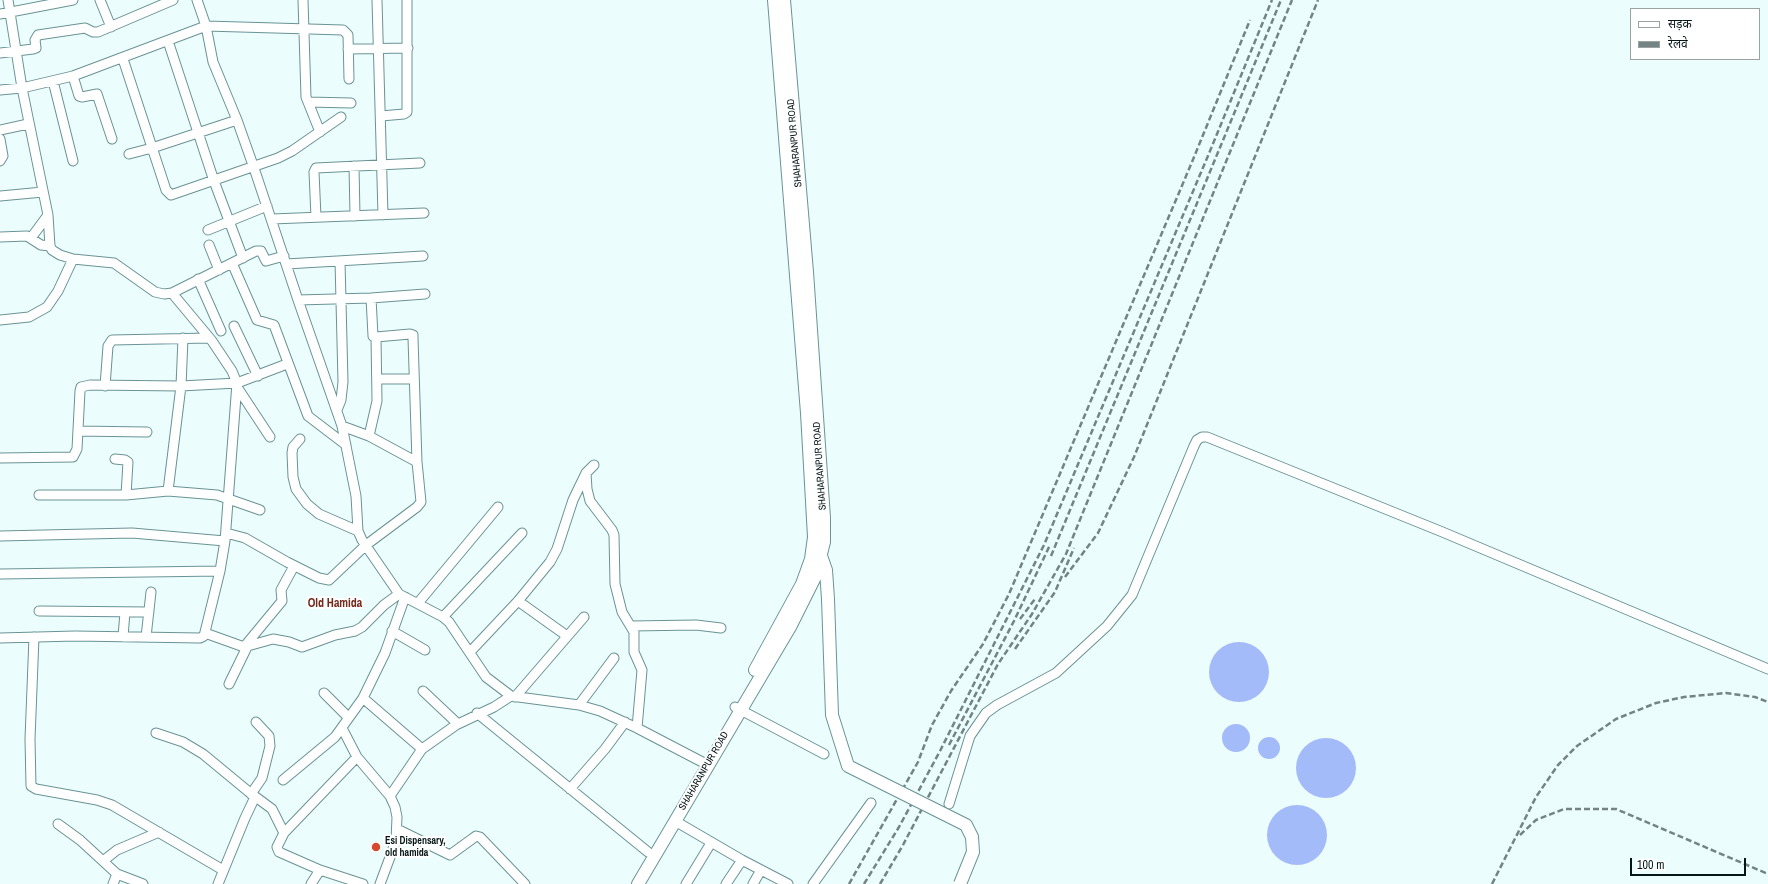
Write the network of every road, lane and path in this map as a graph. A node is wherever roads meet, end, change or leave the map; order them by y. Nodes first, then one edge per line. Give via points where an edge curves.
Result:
1 (8, 0) edge
2 (70, 0) edge
3 (100, 0) edge
4 (173, 0) edge
5 (197, 0) edge
6 (303, 0) edge
7 (377, 0) edge
8 (407, 0) edge
9 (774, 0) edge
10 (784, 0) edge
11 (10, 13) junction
12 (0, 14) edge
13 (206, 26) junction
14 (111, 27) junction
15 (304, 29) junction
16 (168, 41) junction
17 (379, 47) junction
18 (408, 48) junction
19 (348, 49) junction
20 (16, 52) junction
21 (0, 53) edge
22 (123, 59) junction
23 (73, 76) junction
24 (349, 79) dead end
25 (53, 81) junction
26 (22, 88) junction
27 (0, 90) edge
28 (308, 102) junction
29 (351, 103) dead end
30 (381, 116) junction
31 (340, 117) dead end
32 (237, 120) junction
33 (28, 124) junction
34 (0, 130) edge
35 (320, 132) junction
36 (198, 133) junction
37 (0, 139) edge
38 (112, 140) dead end
39 (152, 148) junction
40 (129, 154) dead end
41 (0, 160) edge
42 (73, 161) dead end
43 (420, 162) dead end
44 (382, 164) junction
45 (354, 166) junction
46 (254, 168) junction
47 (214, 181) junction
48 (43, 192) junction
49 (0, 196) edge
50 (267, 206) junction
51 (424, 213) dead end
52 (48, 215) junction
53 (383, 215) junction
54 (355, 216) junction
55 (316, 217) junction
56 (272, 219) junction
57 (228, 221) junction
58 (208, 230) dead end
59 (0, 237) edge
60 (31, 238) junction
61 (209, 245) dead end
62 (50, 246) junction
63 (423, 256) dead end
64 (243, 258) junction
65 (73, 259) junction
66 (285, 260) junction
67 (340, 261) junction
68 (232, 263) junction
69 (219, 270) junction
70 (198, 279) junction
71 (172, 293) junction
72 (425, 294) dead end
73 (371, 298) junction
74 (342, 299) junction
75 (298, 300) junction
76 (0, 320) edge
77 (234, 326) dead end
78 (220, 331) dead end
79 (376, 337) junction
80 (183, 338) junction
81 (209, 338) junction
82 (287, 364) junction
83 (258, 376) junction
84 (378, 379) junction
85 (414, 379) junction
86 (237, 385) junction
87 (105, 386) junction
88 (181, 386) junction
89 (336, 410) junction
90 (342, 426) junction
91 (78, 431) junction
92 (147, 432) dead end
93 (369, 436) junction
94 (270, 437) dead end
95 (300, 439) dead end
96 (346, 446) junction
97 (0, 458) edge
98 (114, 459) dead end
99 (417, 462) junction
100 (594, 465) dead end
101 (586, 473) junction
102 (168, 491) junction
103 (39, 495) dead end
104 (126, 495) junction
105 (228, 498) junction
106 (498, 507) dead end
107 (260, 510) dead end
108 (358, 531) junction
109 (522, 533) dead end
110 (0, 536) edge
111 (225, 537) junction
112 (366, 545) junction
113 (817, 551) junction
114 (294, 566) junction
115 (220, 571) junction
116 (0, 574) edge
117 (151, 592) dead end
118 (402, 596) junction
119 (518, 601) junction
120 (418, 603) junction
121 (39, 611) dead end
122 (125, 612) junction
123 (149, 612) junction
124 (443, 617) junction
125 (584, 617) dead end
126 (631, 626) junction
127 (721, 628) dead end
128 (392, 631) junction
129 (205, 633) junction
130 (123, 636) junction
131 (568, 636) junction
132 (34, 637) junction
133 (146, 637) junction
134 (0, 638) edge
135 (246, 647) junction
136 (425, 650) dead end
137 (470, 652) junction
138 (614, 658) dead end
139 (1768, 669) edge
140 (229, 684) dead end
141 (423, 691) dead end
142 (324, 694) dead end
143 (512, 696) junction
144 (363, 698) junction
145 (579, 705) junction
146 (737, 709) junction
147 (477, 713) junction
148 (348, 717) junction
149 (256, 722) dead end
150 (625, 722) junction
151 (458, 724) junction
152 (342, 728) junction
153 (637, 728) junction
154 (156, 733) dead end
155 (422, 749) junction
156 (824, 754) dead end
157 (357, 757) junction
158 (705, 763) junction
159 (283, 780) dead end
160 (570, 789) junction
161 (253, 796) junction
162 (390, 796) junction
163 (871, 803) dead end
164 (949, 804) dead end
165 (675, 821) junction
166 (58, 824) dead end
167 (397, 829) junction
168 (159, 832) junction
169 (284, 833) junction
170 (712, 843) junction
171 (648, 852) junction
172 (742, 860) junction
173 (103, 861) junction
174 (223, 870) junction
175 (320, 870) junction
176 (761, 870) junction
177 (117, 874) junction
178 (112, 884) edge
179 (143, 884) edge
180 (218, 884) edge
181 (311, 884) edge
182 (363, 884) edge
183 (380, 884) edge
184 (525, 884) edge
185 (629, 884) edge
186 (638, 884) edge
187 (686, 884) edge
188 (726, 884) edge
189 (753, 884) edge
190 (788, 884) edge
191 (813, 884) edge
192 (960, 884) edge

1 - 11 street
2 - 11 street
3 - 14 street
4 - 14 street
5 - 13 street
6 - 15 street
7 - 17 street
8 - 18 street
9 - 113 main road, SHAHARANPUR ROAD
10 - 113 main road, SHAHARANPUR ROAD via 807,272 823,510 824,542
11 - 12 street
11 - 20 street
13 - 15 street
13 - 16 street
13 - 32 street via 213,62
14 - 20 street via 98,32 85,28 38,35 35,40 36,48
15 - 19 street via 343,30 348,36
15 - 28 street
16 - 22 street
16 - 36 street
17 - 18 street
17 - 19 street
17 - 30 street
18 - 30 street via 407,112
19 - 24 street
20 - 21 street
20 - 26 street
22 - 23 street
22 - 39 street
23 - 25 street
23 - 38 street via 79,96 97,94
25 - 26 street
25 - 42 street
26 - 27 street
26 - 33 street
28 - 29 street
28 - 35 street
30 - 44 street
31 - 35 street
32 - 36 street
32 - 46 street
33 - 34 street
33 - 48 street
35 - 46 street via 285,155
36 - 39 street
36 - 47 street
37 - 41 street via 3,156
39 - 40 street
39 - 47 street via 166,190 171,195
43 - 44 street
44 - 45 street
44 - 53 street
45 - 54 street
45 - 55 street via 315,169
46 - 47 street
46 - 50 street
47 - 57 street
48 - 49 street
48 - 52 street
50 - 56 street
50 - 57 street
51 - 53 street
52 - 60 street
52 - 62 street
53 - 54 street
54 - 55 street
55 - 56 street
56 - 66 street
57 - 58 street
57 - 64 street
59 - 60 street
60 - 62 street via 41,245
61 - 69 street
62 - 65 street via 55,252
63 - 67 street
64 - 66 street via 259,250 266,261
64 - 68 street
65 - 71 street via 114,263 158,293
65 - 76 street via 58,291 46,307 29,317
66 - 67 street
66 - 75 street
67 - 74 street
68 - 69 street
68 - 82 street via 257,320 274,325
69 - 70 street
70 - 71 street
70 - 78 street
71 - 81 street
72 - 73 street
73 - 74 street
73 - 79 street via 372,334
74 - 75 street
74 - 89 street via 343,382 341,400
75 - 89 street
77 - 83 street
79 - 84 street
79 - 85 street via 413,335
80 - 81 street
80 - 87 street via 112,340 108,346
80 - 88 street
81 - 86 street via 232,371
82 - 83 street
82 - 96 street via 308,416
83 - 86 street
84 - 85 street
84 - 93 street via 376,411
85 - 99 street
86 - 88 street
86 - 94 street
86 - 105 street
87 - 88 street
87 - 91 street via 80,388
88 - 102 street
89 - 90 street
90 - 93 street
90 - 96 street
91 - 92 street
91 - 97 street via 77,449 73,457
93 - 99 street
95 - 108 street via 293,447 292,453 296,490 306,504 319,514
96 - 108 street via 356,496
98 - 104 street via 128,462
99 - 112 street via 421,502
100 - 101 street
101 - 119 street via 573,500 554,556
101 - 126 street via 590,501 614,535 615,584 622,612
102 - 104 street
102 - 105 street via 204,493
103 - 104 street
105 - 107 street
105 - 111 street
106 - 120 street
108 - 112 street
109 - 124 street
110 - 111 street via 132,533
111 - 114 street via 245,538
111 - 115 street
112 - 114 street via 329,580
112 - 118 street
113 - 146 main road, SHAHARANPUR ROAD
113 - 192 main road, bridge via 826,570 832,715 848,766 966,826 972,837 973,852
114 - 135 street via 281,590 282,601
115 - 116 street
115 - 129 street
117 - 123 street
118 - 120 street
118 - 128 street
118 - 135 street via 384,605 355,631 302,647 273,639
119 - 131 street
119 - 137 street
120 - 124 street
121 - 122 street
122 - 123 street
122 - 130 street
123 - 133 street
124 - 137 street
125 - 131 street
126 - 127 street via 696,625
126 - 153 street via 634,652 642,670
128 - 136 street
128 - 144 street
129 - 133 street via 200,638
129 - 135 street
130 - 132 street
130 - 133 street
131 - 143 street
132 - 134 street
132 - 168 street via 31,785 36,789 108,804
135 - 140 street
137 - 143 street via 486,677
138 - 145 street
139 - 164 street via 1440,531 1202,437 1194,446 1132,595 1107,626 1056,673 986,713 970,736
141 - 151 street
142 - 148 street
143 - 145 street
143 - 147 street via 494,707
144 - 148 street
144 - 155 street
145 - 150 street
146 - 156 street
146 - 158 main road, SHAHARANPUR ROAD
147 - 151 street
147 - 160 street
148 - 152 street
149 - 161 street via 269,736 270,746 262,778
150 - 153 street
150 - 160 street
151 - 155 street
152 - 157 street
152 - 159 street
153 - 158 street
154 - 161 street via 184,742 203,754
155 - 162 street
157 - 162 street
157 - 169 street
158 - 165 main road, SHAHARANPUR ROAD
158 - 171 main road, SHAHARANPUR ROAD
160 - 171 street
161 - 169 street via 272,809
161 - 174 street
162 - 167 street via 395,807
163 - 191 street
165 - 170 street
165 - 186 main road, SHAHARANPUR ROAD
166 - 173 street
167 - 183 street via 396,841
167 - 184 street via 450,855 476,836 480,837
168 - 173 street via 117,850
168 - 174 street
169 - 175 street via 278,852
170 - 172 street
170 - 187 street
171 - 185 main road, SHAHARANPUR ROAD
172 - 176 street
172 - 188 street
173 - 177 street
174 - 180 street
175 - 181 street
175 - 182 street
176 - 189 street
176 - 190 street
177 - 178 street
177 - 179 street

